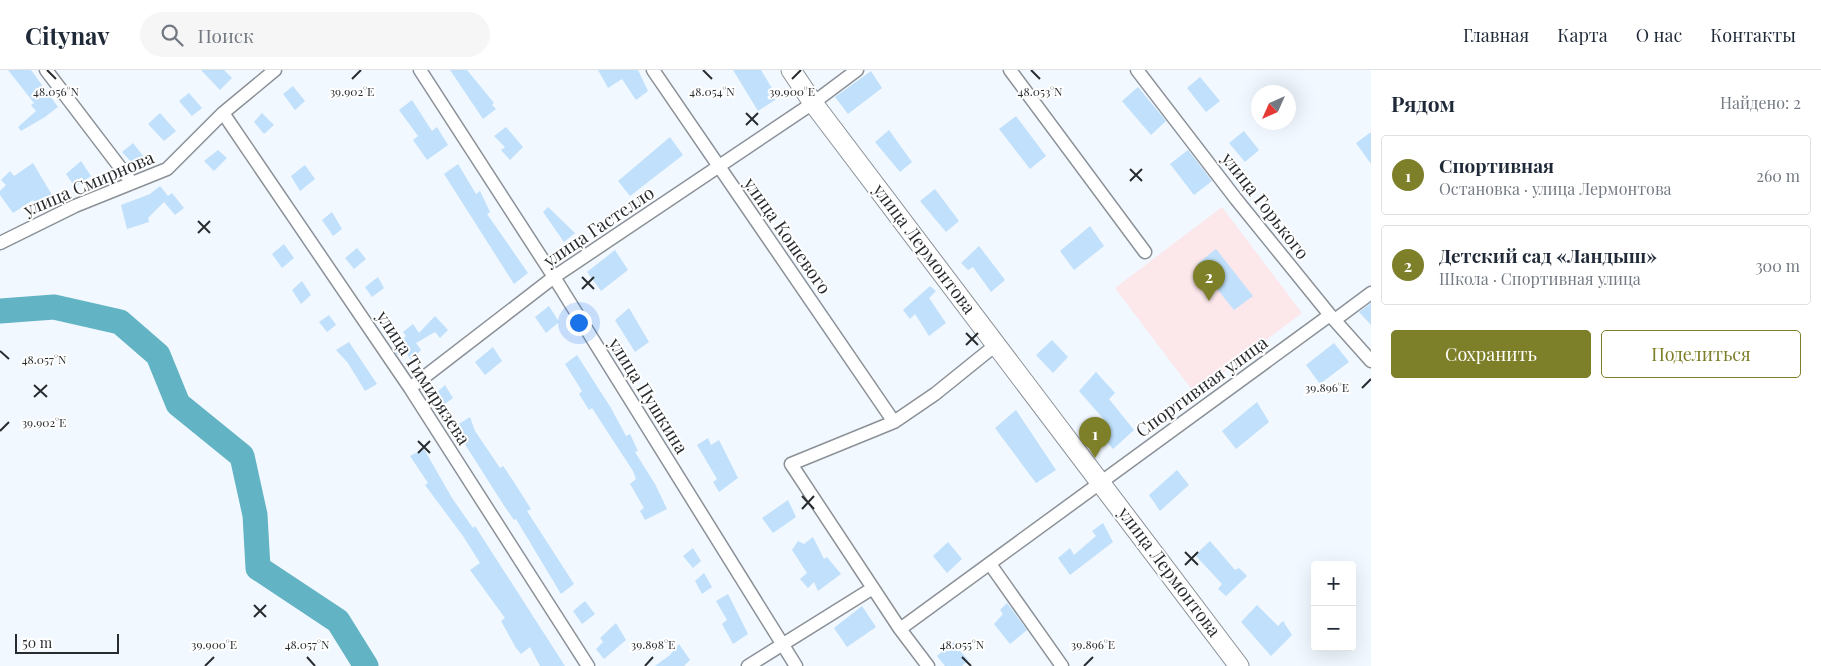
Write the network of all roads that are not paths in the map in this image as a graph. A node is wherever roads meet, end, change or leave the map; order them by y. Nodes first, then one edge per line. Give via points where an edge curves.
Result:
1 (46, 70) edge
2 (276, 70) edge
3 (420, 70) edge
4 (653, 70) edge
5 (791, 70) edge
6 (857, 70) edge
7 (1010, 70) edge
8 (1137, 70) edge
9 (813, 103) junction
10 (223, 113) junction
11 (718, 167) junction
12 (132, 183) junction
13 (0, 243) edge
14 (1145, 252) dead end
15 (554, 277) junction
16 (1371, 293) edge
17 (1333, 317) junction
18 (997, 344) junction
19 (1371, 361) edge
20 (410, 388) junction
21 (894, 422) junction
22 (1102, 482) junction
23 (990, 564) junction
24 (873, 588) junction
25 (900, 629) junction
26 (782, 645) junction
27 (588, 666) edge
28 (748, 666) edge
29 (796, 666) edge
30 (928, 666) edge
31 (1062, 666) edge
32 (1239, 666) edge

1 - 12 street
2 - 10 street, улица Смирнова
3 - 15 street, улица Пушкина
4 - 11 street, улица Кошевого
5 - 9 street, улица Лермонтова
6 - 9 street, улица Гастелло
7 - 14 street
8 - 17 street, улица Горького via 1236,199
9 - 11 street, улица Гастелло
9 - 18 street, улица Лермонтова
10 - 12 street, улица Смирнова via 167,169
10 - 20 street, улица Тимирязева
11 - 15 street, улица Гастелло
11 - 21 street, улица Кошевого
12 - 13 street, улица Смирнова via 75,206
15 - 20 street, улица Гастелло
15 - 26 street, улица Пушкина
16 - 17 street, Спортивная улица
17 - 19 street, улица Горького
17 - 22 street, Спортивная улица
18 - 21 street
18 - 22 street, улица Лермонтова
20 - 27 street, улица Тимирязева
21 - 24 street via 791,464
22 - 23 street, Спортивная улица
22 - 32 street, улица Лермонтова
23 - 25 street, Спортивная улица
23 - 31 street
24 - 25 street
24 - 26 street
25 - 30 street
26 - 28 street
26 - 29 street, улица Пушкина

